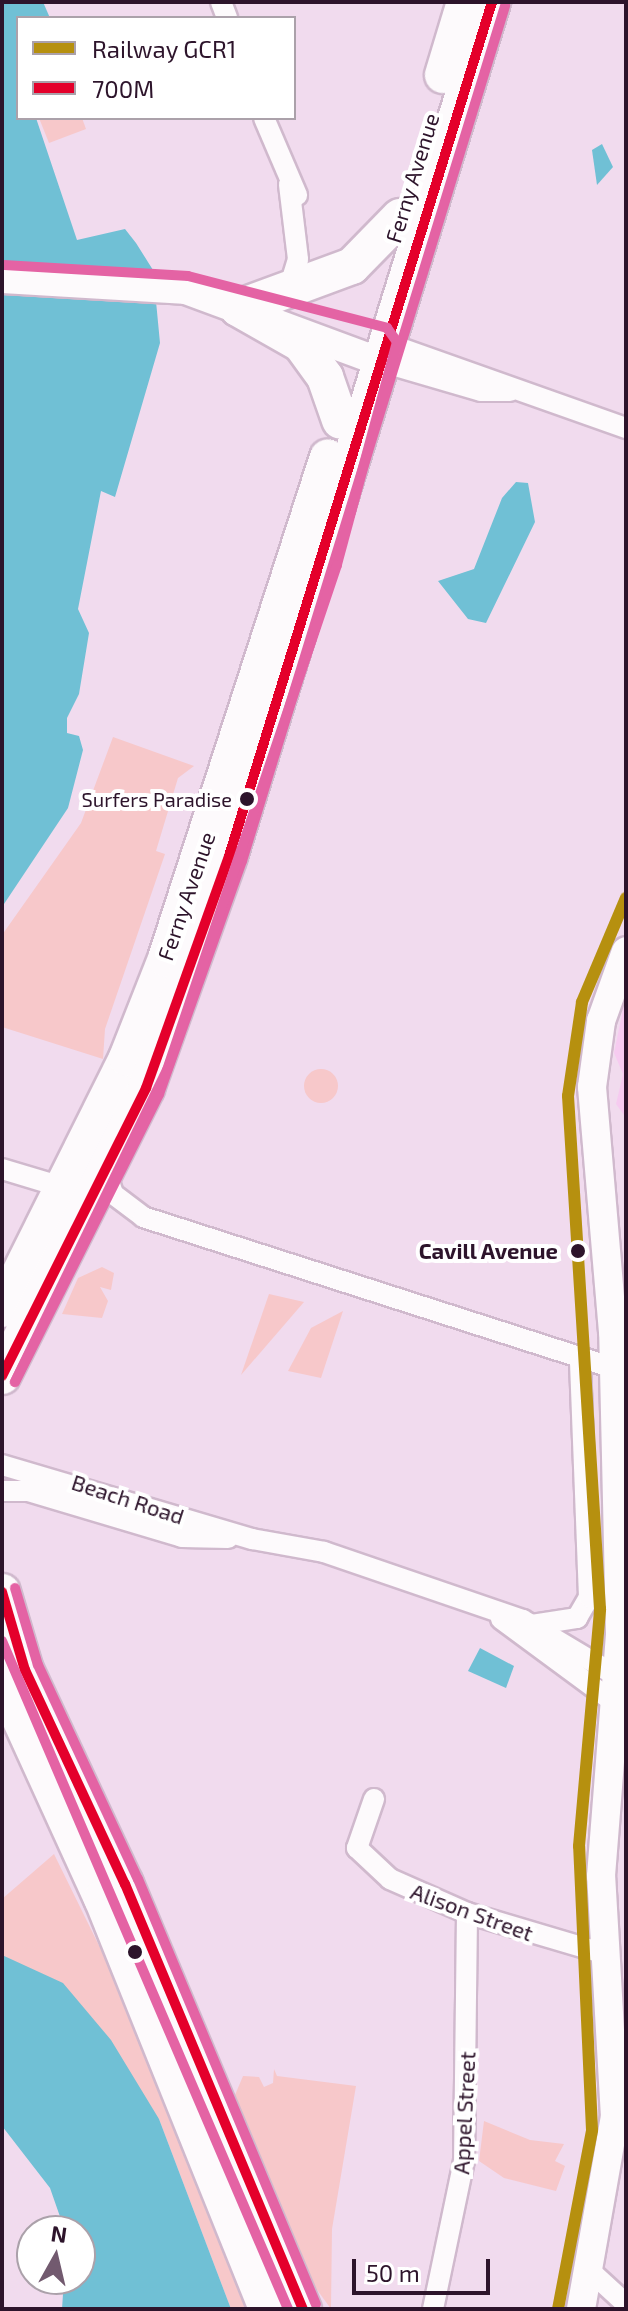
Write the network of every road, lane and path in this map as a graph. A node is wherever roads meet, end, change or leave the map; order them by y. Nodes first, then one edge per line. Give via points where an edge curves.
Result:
1 (465, 2) edge
2 (492, 2) edge
3 (265, 120) edge
4 (400, 217) junction
5 (2, 279) edge
6 (288, 292) junction
7 (238, 308) junction
8 (371, 349) junction
9 (340, 420) junction
10 (626, 428) edge
11 (324, 561) junction
12 (247, 710) junction
13 (626, 951) edge
14 (2, 1169) edge
15 (105, 1169) junction
16 (62, 1187) junction
17 (2, 1309) edge
18 (580, 1360) junction
19 (620, 1370) edge
20 (2, 1376) edge
21 (2, 1465) edge
22 (2, 1491) edge
23 (252, 1539) junction
24 (2, 1592) edge
25 (491, 1611) junction
26 (532, 1625) junction
27 (2, 1679) edge
28 (617, 1693) edge
29 (619, 1743) edge
30 (374, 1799) dead end
31 (467, 1913) junction
32 (605, 1954) junction
33 (619, 2013) edge
34 (620, 2052) edge
35 (588, 2269) junction
36 (626, 2304) edge
37 (267, 2309) edge
38 (303, 2309) edge
39 (433, 2309) edge
40 (581, 2309) edge

1 - 4 highway, Ferny Avenue
2 - 8 highway, Ferny Avenue
3 - 6 street via 294,192 298,259
4 - 6 highway via 352,266
4 - 8 highway, Ferny Avenue
5 - 7 street via 156,286
6 - 7 highway
7 - 8 street via 269,308
7 - 9 highway via 301,344 325,377
8 - 9 highway, Ferny Avenue
8 - 10 street via 481,391 510,391
8 - 11 highway, Ferny Avenue
9 - 12 highway, Ferny Avenue
11 - 12 highway via 304,568 263,689
11 - 15 highway, Ferny Avenue via 154,1066
12 - 16 highway, Ferny Avenue via 166,959 127,1058
13 - 19 street via 603,1013 592,1087
14 - 16 street
15 - 18 street via 113,1194 143,1217
15 - 20 highway, Ferny Avenue
16 - 17 highway, Ferny Avenue
18 - 19 street
18 - 26 street via 589,1597 577,1618
19 - 28 street
21 - 23 street, Beach Road
22 - 23 street, Beach Road via 28,1491 182,1537
23 - 25 street, Beach Road via 334,1555
24 - 38 highway via 25,1670 131,1898
25 - 26 street, Beach Road
25 - 28 street, Beach Road
26 - 28 street, Beach Road
27 - 37 highway via 102,1898
28 - 29 street
29 - 32 street via 602,1828
30 - 31 street, Alison Street via 357,1841 363,1858 407,1889
31 - 32 street, Alison Street
31 - 39 street, Appel Street via 464,2160
32 - 33 street
33 - 34 street
34 - 35 street via 611,2152
35 - 36 street
35 - 40 street

